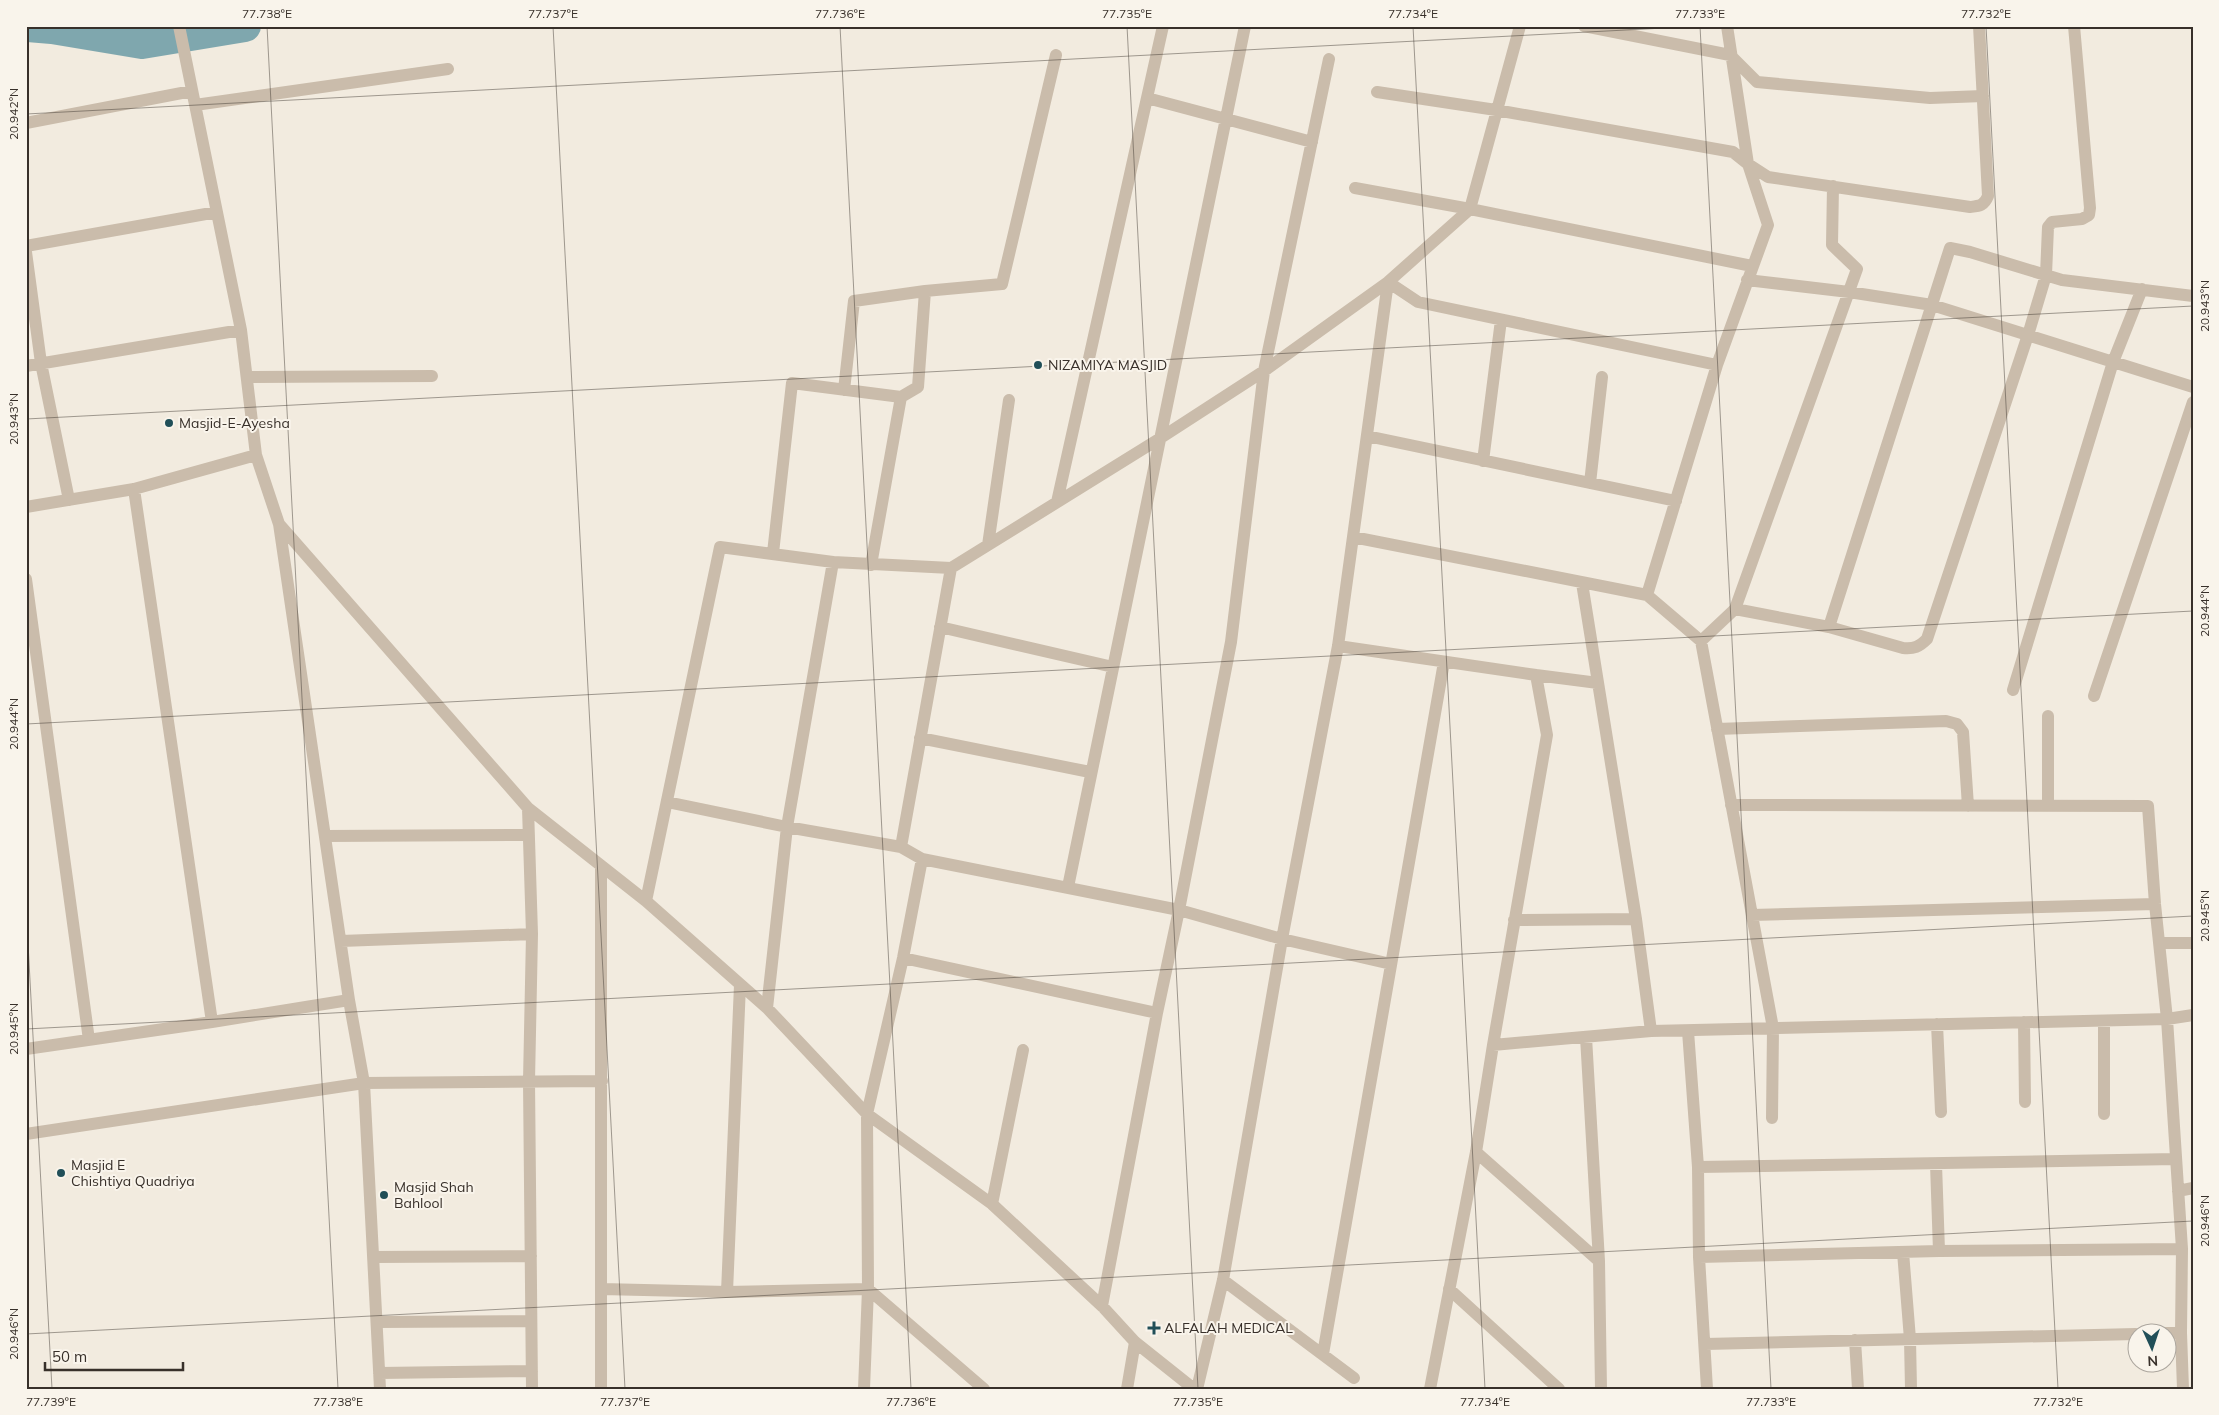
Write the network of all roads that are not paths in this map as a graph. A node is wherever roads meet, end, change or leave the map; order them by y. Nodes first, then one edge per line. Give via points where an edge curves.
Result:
1 (180, 26) edge
2 (1163, 26) edge
3 (1245, 26) edge
4 (1520, 26) edge
5 (1584, 26) edge
6 (1727, 26) edge
7 (1979, 26) edge
8 (2074, 26) edge
9 (1056, 55) dead end
10 (1730, 55) junction
11 (1329, 59) dead end
12 (448, 69) dead end
13 (192, 91) junction
14 (1377, 92) dead end
15 (1983, 96) junction
16 (1147, 98) junction
17 (195, 105) junction
18 (1496, 110) junction
19 (1226, 119) junction
20 (26, 123) edge
21 (1312, 142) junction
22 (1748, 164) junction
23 (1832, 186) junction
24 (1355, 188) dead end
25 (1470, 209) junction
26 (217, 212) junction
27 (26, 246) edge
28 (26, 252) edge
29 (1752, 266) junction
30 (2046, 275) junction
31 (1748, 280) junction
32 (1388, 282) junction
33 (2142, 289) junction
34 (926, 291) junction
35 (1849, 292) junction
36 (2193, 296) edge
37 (1932, 305) junction
38 (1501, 320) junction
39 (241, 330) junction
40 (2028, 335) junction
41 (2114, 362) junction
42 (41, 363) junction
43 (1717, 365) junction
44 (26, 366) edge
45 (1264, 371) junction
46 (432, 376) dead end
47 (247, 377) junction
48 (1602, 378) dead end
49 (2193, 387) edge
50 (844, 390) junction
51 (901, 397) junction
52 (1009, 400) dead end
53 (2193, 402) edge
54 (1367, 436) junction
55 (1159, 439) junction
56 (256, 455) junction
57 (1483, 461) junction
58 (1590, 483) junction
59 (134, 489) junction
60 (69, 500) junction
61 (1676, 501) junction
62 (1057, 502) junction
63 (26, 507) edge
64 (279, 524) junction
65 (1353, 537) junction
66 (988, 545) junction
67 (773, 553) junction
68 (833, 562) junction
69 (871, 565) junction
70 (951, 568) junction
71 (26, 579) edge
72 (1582, 583) junction
73 (1647, 595) junction
74 (1735, 609) junction
75 (940, 627) junction
76 (1829, 627) junction
77 (1701, 641) junction
78 (1338, 646) junction
79 (1444, 662) junction
80 (1113, 667) junction
81 (1536, 675) junction
82 (1598, 683) junction
83 (2012, 690) dead end
84 (2094, 696) dead end
85 (2048, 716) dead end
86 (1717, 729) junction
87 (920, 738) junction
88 (1090, 772) junction
89 (667, 802) junction
90 (1731, 804) junction
91 (1968, 806) junction
92 (2048, 806) junction
93 (528, 808) junction
94 (787, 828) junction
95 (326, 836) junction
96 (529, 836) junction
97 (901, 847) junction
98 (922, 859) junction
99 (601, 866) junction
100 (1068, 887) junction
101 (646, 901) junction
102 (2154, 904) junction
103 (1180, 910) junction
104 (1752, 915) junction
105 (1636, 919) junction
106 (1514, 920) junction
107 (532, 934) junction
108 (1282, 938) junction
109 (341, 941) junction
110 (2159, 943) junction
111 (2193, 943) edge
112 (903, 958) junction
113 (1392, 964) junction
114 (740, 985) junction
115 (349, 1000) junction
116 (767, 1008) junction
117 (1157, 1013) junction
118 (2193, 1015) edge
119 (2167, 1019) junction
120 (2104, 1020) junction
121 (212, 1022) junction
122 (2024, 1022) junction
123 (1937, 1024) junction
124 (1774, 1028) junction
125 (1651, 1031) junction
126 (1688, 1031) junction
127 (1586, 1037) junction
128 (89, 1040) junction
129 (1493, 1045) junction
130 (26, 1049) edge
131 (1023, 1050) dead end
132 (529, 1081) junction
133 (602, 1081) junction
134 (364, 1083) junction
135 (2025, 1102) dead end
136 (1941, 1112) dead end
137 (867, 1114) junction
138 (2104, 1114) dead end
139 (1772, 1118) dead end
140 (26, 1134) edge
141 (1476, 1152) junction
142 (2176, 1159) junction
143 (1936, 1164) junction
144 (1698, 1167) junction
145 (2193, 1188) edge
146 (2178, 1190) junction
147 (992, 1204) junction
148 (2182, 1249) junction
149 (1939, 1251) junction
150 (1903, 1252) junction
151 (531, 1256) junction
152 (374, 1257) junction
153 (1699, 1257) junction
154 (1599, 1261) junction
155 (1224, 1280) junction
156 (602, 1289) junction
157 (868, 1289) junction
158 (1449, 1289) junction
159 (727, 1292) junction
160 (2188, 1292) edge
161 (1102, 1306) junction
162 (531, 1321) junction
163 (377, 1322) junction
164 (2176, 1333) edge
165 (2181, 1333) junction
166 (2126, 1334) edge
167 (1910, 1339) junction
168 (1855, 1340) junction
169 (1135, 1342) junction
170 (1705, 1344) junction
171 (1323, 1354) junction
172 (532, 1371) junction
173 (380, 1373) junction
174 (1354, 1378) dead end
175 (380, 1389) edge
176 (532, 1389) edge
177 (601, 1389) edge
178 (864, 1389) edge
179 (984, 1389) edge
180 (1127, 1389) edge
181 (1196, 1389) edge
182 (1430, 1389) edge
183 (1560, 1389) edge
184 (1601, 1389) edge
185 (1707, 1389) edge
186 (1858, 1389) edge
187 (1911, 1389) edge
188 (2183, 1389) edge

1 - 13 street
2 - 16 street
3 - 19 street
4 - 18 street
5 - 10 street
6 - 10 street
7 - 15 street
8 - 30 street via 2090,208 2089,215 2082,219 2052,222 2048,227
9 - 34 street via 1002,284
10 - 15 street via 1757,82 1930,98
10 - 22 street
11 - 21 street
12 - 17 street
13 - 17 street
13 - 20 street
14 - 18 street
15 - 23 street via 1988,196 1980,206
16 - 19 street
16 - 62 street
17 - 26 street
18 - 22 street via 1733,152
18 - 25 street
19 - 21 street
19 - 55 street
21 - 45 street
22 - 23 street via 1768,177
22 - 29 street via 1768,225
23 - 35 street via 1832,245 1857,269
24 - 25 street
25 - 29 street
25 - 32 street
26 - 27 street
26 - 39 street
28 - 42 street
29 - 31 street
30 - 33 street via 2062,280
30 - 37 street via 1950,248
30 - 40 street
31 - 35 street
31 - 43 street
32 - 38 street via 1418,302
32 - 45 street
32 - 54 street
33 - 36 street
33 - 41 street
34 - 50 street via 854,301
34 - 51 street via 918,387
35 - 37 street
35 - 74 street
37 - 40 street
37 - 76 street
38 - 43 street
38 - 57 street
39 - 42 street
39 - 47 street
40 - 41 street
40 - 76 street via 1927,639 1912,649 1903,648
41 - 49 street
41 - 83 street
42 - 44 street
42 - 60 street
43 - 61 street
45 - 55 street
45 - 103 street via 1231,642
46 - 47 street
47 - 56 street
48 - 58 street
50 - 51 street
50 - 67 street via 792,383
51 - 69 street
52 - 66 street
53 - 84 street
54 - 57 street
54 - 65 street
55 - 62 street
55 - 80 street
56 - 59 street
56 - 64 street
57 - 58 street
58 - 61 street
59 - 60 street
59 - 121 street
60 - 63 street
61 - 73 street
62 - 66 street
64 - 93 street
64 - 95 street
65 - 72 street
65 - 78 street
66 - 70 street
67 - 68 street
67 - 89 street via 720,547
68 - 69 street
68 - 94 street
69 - 70 street
70 - 75 street
71 - 128 street
72 - 73 street
72 - 82 street
73 - 77 street
74 - 76 street
74 - 77 street
75 - 80 street
75 - 87 street
77 - 86 street
78 - 79 street
78 - 108 street
79 - 81 street
79 - 113 street
80 - 88 street
81 - 82 street
81 - 106 street via 1547,735
82 - 105 street
85 - 92 street
86 - 90 street
86 - 91 street via 1946,721 1957,724 1964,737
87 - 88 street
87 - 97 street
88 - 100 street
89 - 94 street
89 - 101 street
90 - 91 street
90 - 104 street
91 - 92 street
92 - 102 street via 2148,806
93 - 96 street
93 - 99 street
94 - 97 street
94 - 116 street
95 - 96 street
95 - 109 street
96 - 107 street
97 - 98 street
98 - 100 street
98 - 112 street
99 - 101 street
99 - 133 street
100 - 103 street
101 - 114 street
102 - 104 street
102 - 110 street
103 - 108 street
103 - 117 street
104 - 124 street
105 - 106 street
105 - 125 street
106 - 129 street
107 - 109 street
107 - 132 street
108 - 113 street
108 - 155 street
109 - 115 street
110 - 111 street
110 - 119 street
112 - 117 street
112 - 137 street
113 - 171 street
114 - 116 street
114 - 159 street
115 - 121 street
115 - 134 street
116 - 137 street
117 - 161 street
118 - 119 street
119 - 120 street
119 - 142 street
120 - 122 street
120 - 138 street
121 - 128 street
122 - 123 street
122 - 135 street
123 - 124 street
123 - 136 street
124 - 126 street
124 - 139 street
125 - 126 street
125 - 127 street
126 - 144 street
127 - 129 street
127 - 154 street
128 - 130 street
129 - 141 street
131 - 147 street
132 - 133 street
132 - 134 street
132 - 151 street
133 - 156 street
134 - 140 street
134 - 152 street
137 - 147 street
137 - 157 street
141 - 154 street
141 - 158 street
142 - 143 street
142 - 146 street
143 - 144 street
143 - 149 street
144 - 153 street
145 - 146 street
146 - 148 street
147 - 161 street
148 - 149 street
148 - 160 street
149 - 150 street
150 - 153 street
150 - 167 street
151 - 152 street
151 - 162 street
152 - 163 street
153 - 170 street
154 - 184 street
155 - 171 street
155 - 181 street
156 - 159 street
156 - 177 street
157 - 159 street
157 - 178 street
157 - 179 street
158 - 182 street
158 - 183 street
160 - 165 street
161 - 169 street
162 - 163 street
162 - 172 street
163 - 173 street
164 - 165 street
165 - 188 street
166 - 167 street
167 - 168 street
167 - 187 street
168 - 170 street
168 - 186 street
169 - 180 street
169 - 181 street
170 - 185 street
171 - 174 street
172 - 173 street
172 - 176 street
173 - 175 street

